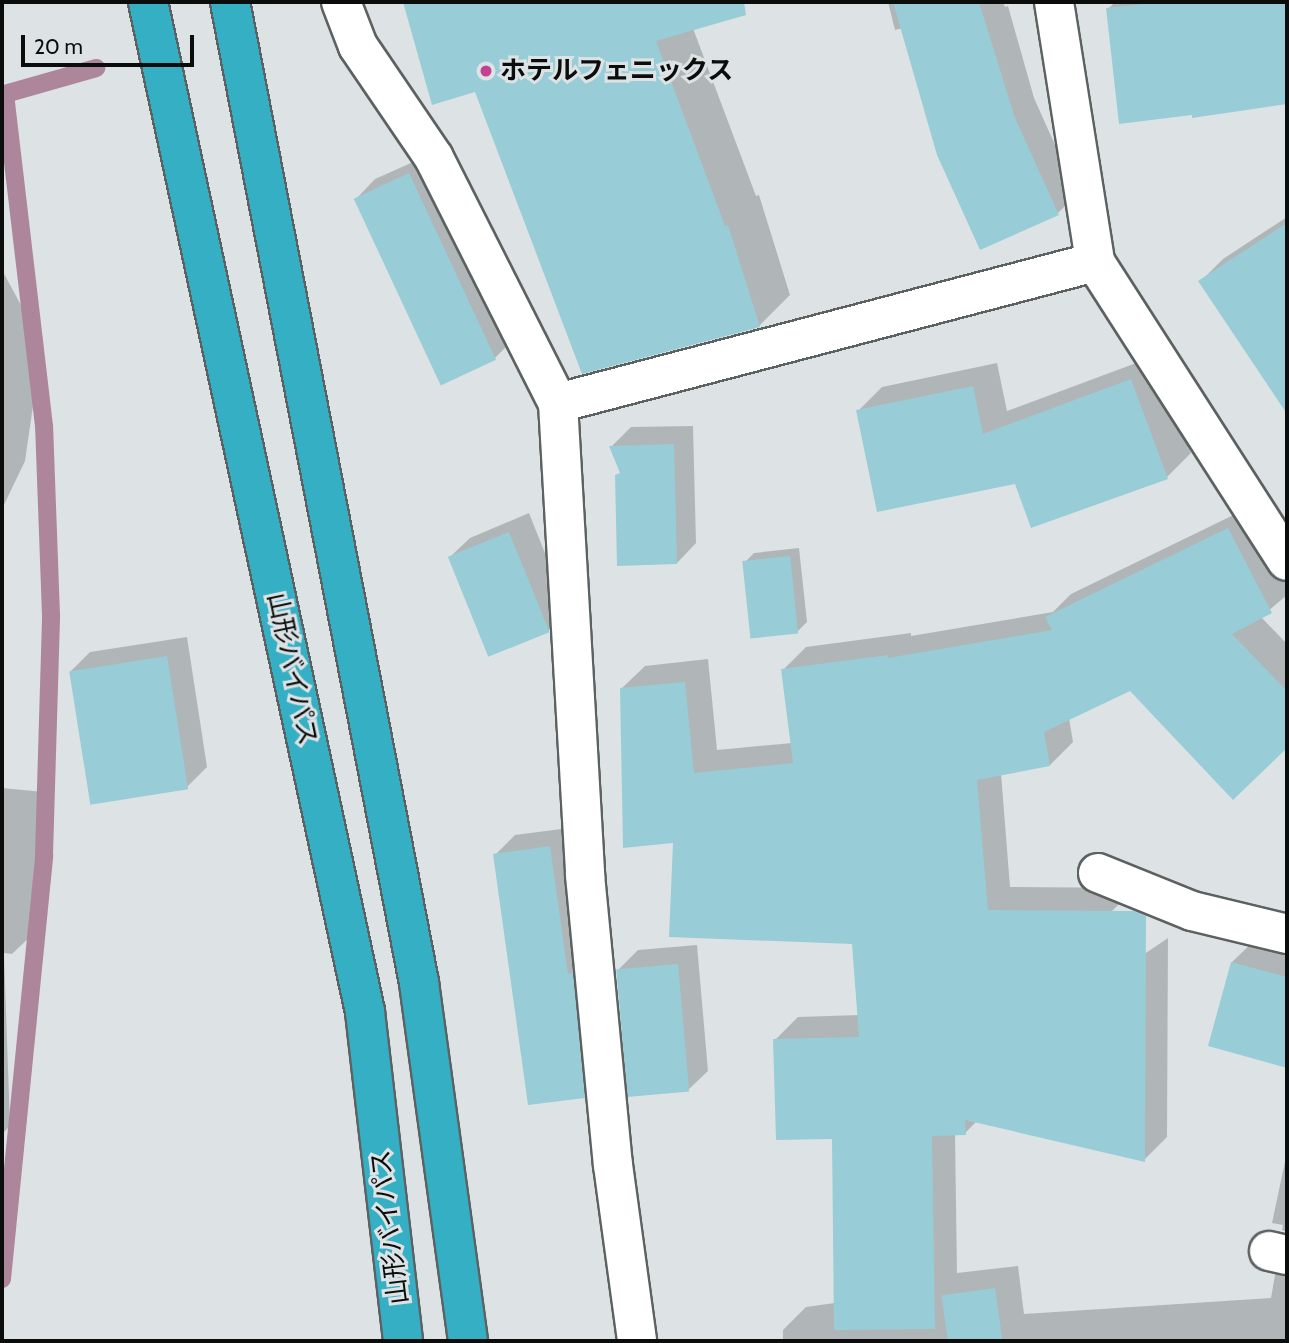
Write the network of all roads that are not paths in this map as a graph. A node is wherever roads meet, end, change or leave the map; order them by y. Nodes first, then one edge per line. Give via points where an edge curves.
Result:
1 (149, 2) edge
2 (230, 2) edge
3 (341, 2) edge
4 (1054, 2) edge
5 (1095, 262) junction
6 (558, 403) junction
7 (1287, 561) edge
8 (1098, 873) dead end
9 (1287, 934) edge
10 (403, 1341) edge
11 (468, 1341) edge
12 (637, 1341) edge

1 - 10 highway, 山形バイパス via 365,1012
2 - 11 highway via 419,983
3 - 6 lane via 358,46 434,158
4 - 5 lane
5 - 6 lane
5 - 7 lane
6 - 12 lane via 585,875 613,1165
8 - 9 lane via 1192,911

